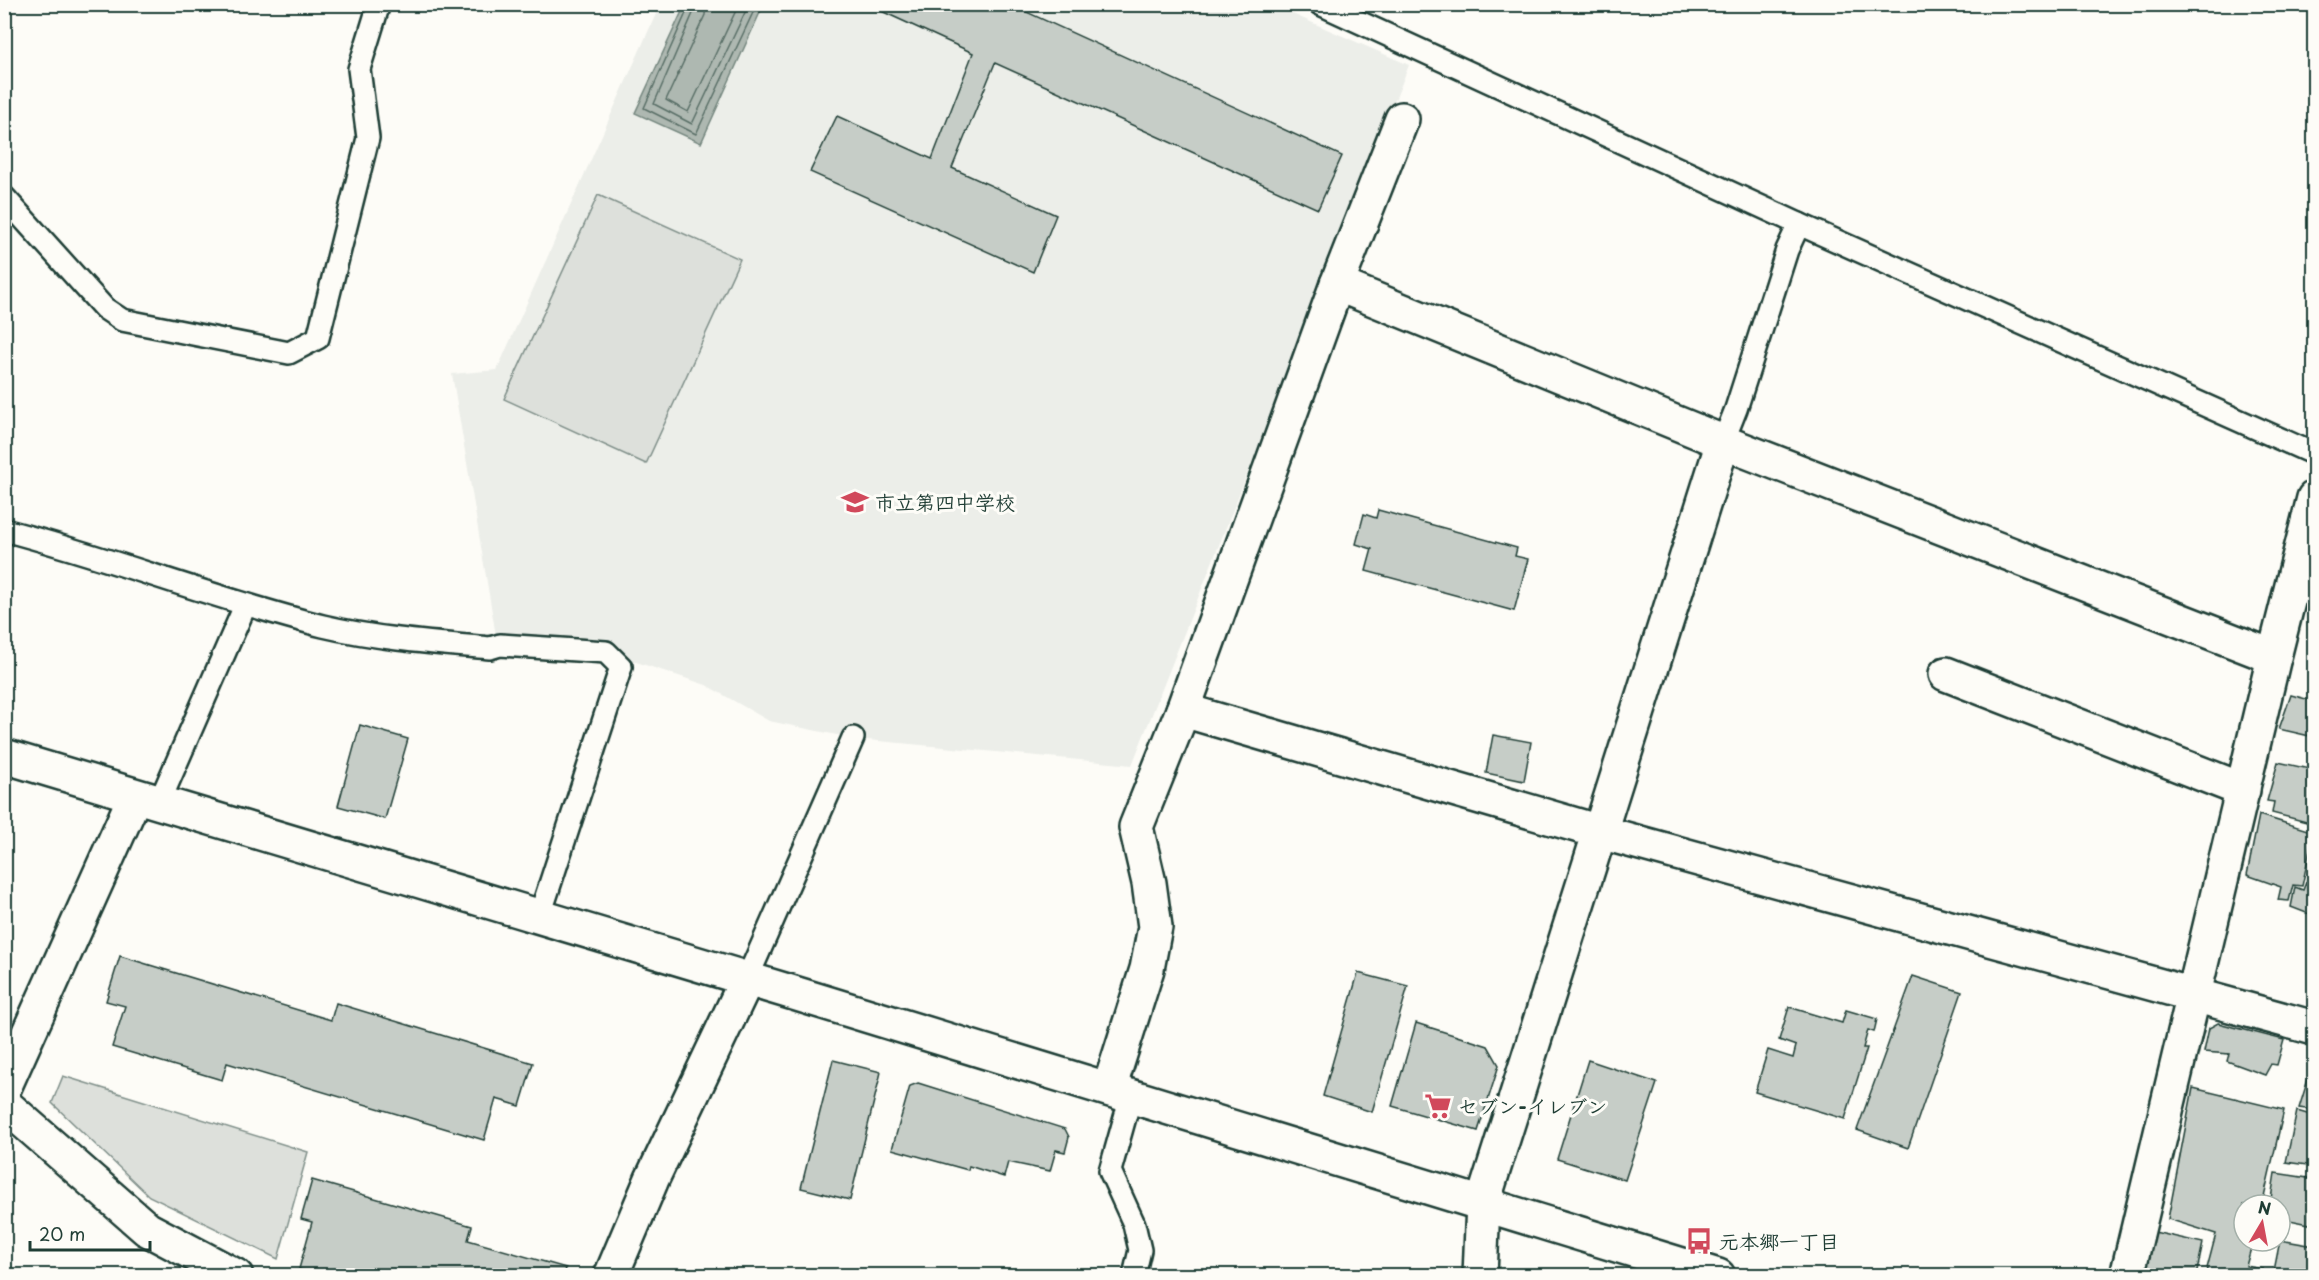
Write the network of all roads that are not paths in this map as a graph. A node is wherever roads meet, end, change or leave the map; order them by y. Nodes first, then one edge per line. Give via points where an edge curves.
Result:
1 (380, 4) edge
2 (1320, 4) edge
3 (1402, 119) dead end
4 (4, 197) edge
5 (1798, 224) junction
6 (1337, 284) junction
7 (1723, 442) junction
8 (2314, 454) edge
9 (2314, 498) edge
10 (4, 530) edge
11 (245, 606) junction
12 (2274, 657) junction
13 (1947, 674) dead end
14 (1183, 710) junction
15 (853, 738) dead end
16 (4, 756) edge
17 (2243, 790) junction
18 (147, 800) junction
19 (1600, 832) junction
20 (539, 918) junction
21 (747, 979) junction
22 (2194, 994) junction
23 (2314, 1028) edge
24 (4, 1088) edge
25 (1120, 1093) junction
26 (4, 1104) edge
27 (1483, 1202) junction
28 (236, 1275) edge
29 (611, 1275) edge
30 (1134, 1275) edge
31 (1480, 1275) edge
32 (1718, 1275) edge
33 (2127, 1275) edge

1 - 4 lane via 360,69 368,138 318,338 289,353 122,320 104,308
2 - 5 lane
3 - 6 street
5 - 7 lane
5 - 8 lane
6 - 7 street
6 - 14 street
7 - 12 street
7 - 19 street
9 - 12 street
10 - 11 lane
11 - 18 lane
11 - 20 lane via 401,640 606,652 621,667
12 - 17 street
13 - 17 street
14 - 19 street
14 - 25 street via 1136,827 1155,927
15 - 21 lane
16 - 18 street
17 - 22 street
18 - 20 street
18 - 24 street
19 - 22 street
19 - 27 street
20 - 21 street
21 - 25 street
21 - 29 street
22 - 23 street
22 - 33 street
25 - 27 street
25 - 30 lane via 1110,1171 1134,1224 1140,1250
26 - 28 street via 147,1229
27 - 31 street
27 - 32 street

